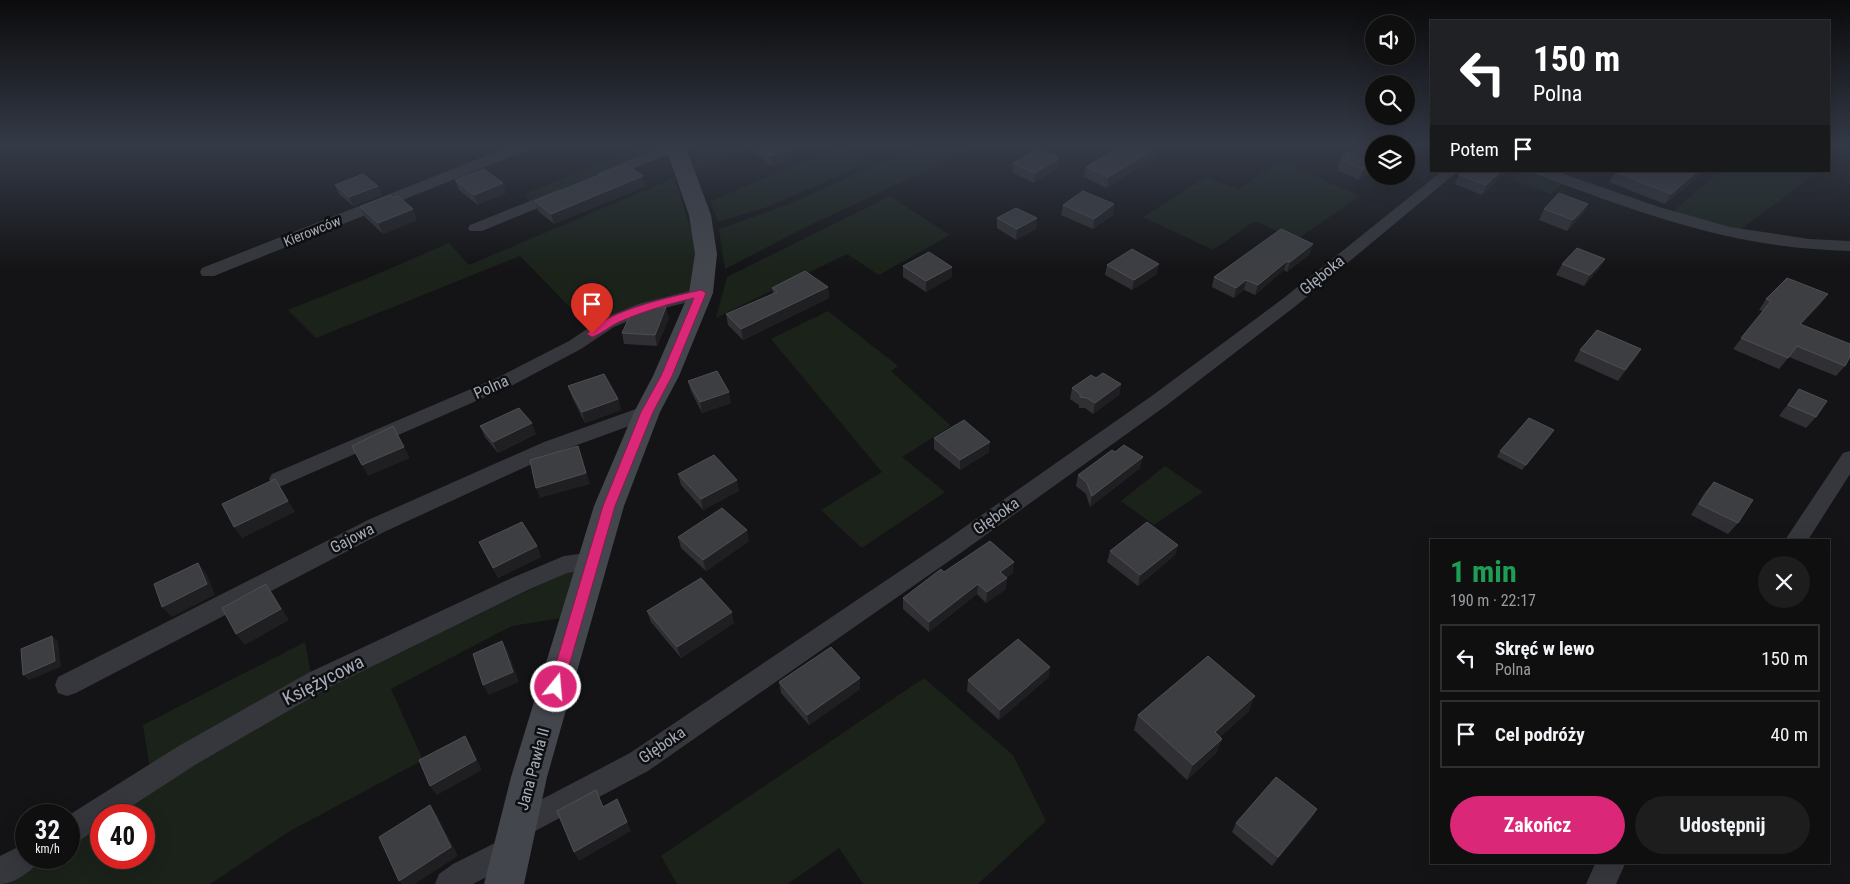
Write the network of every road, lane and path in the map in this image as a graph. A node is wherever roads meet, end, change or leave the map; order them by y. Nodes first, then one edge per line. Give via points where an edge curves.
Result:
1 (423, 186) edge
2 (692, 186) edge
3 (1432, 186) edge
4 (1584, 186) edge
5 (576, 187) edge
6 (476, 228) dead end
7 (1850, 246) edge
8 (208, 272) dead end
9 (701, 293) junction
10 (647, 412) junction
11 (1850, 458) edge
12 (279, 479) dead end
13 (1797, 539) edge
14 (593, 561) junction
15 (66, 685) dead end
16 (80, 824) edge
17 (516, 837) junction
18 (15, 863) edge
19 (1611, 864) edge
20 (0, 872) edge
21 (449, 884) edge
22 (504, 884) edge
23 (1600, 884) edge

1 - 8 street, Kierowców
2 - 9 street, Jana Pawła II via 706,254
3 - 17 street, Głęboka via 1160,400 639,762
4 - 7 street via 1697,225 1757,239
5 - 6 street
9 - 10 street, Jana Pawła II
9 - 12 street, Polna via 644,308 608,323 575,345 506,381
10 - 14 street, Jana Pawła II via 609,506
10 - 15 street, Gajowa via 551,447 376,526
11 - 13 street
14 - 16 street, Księżycowa via 564,565 522,583 317,681 186,756
14 - 17 street, Jana Pawła II via 529,777
17 - 21 street, Głęboka
17 - 22 street, Jana Pawła II
18 - 20 street
19 - 23 street

